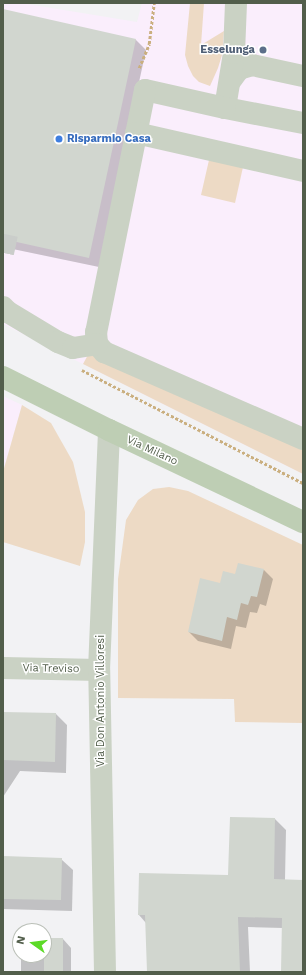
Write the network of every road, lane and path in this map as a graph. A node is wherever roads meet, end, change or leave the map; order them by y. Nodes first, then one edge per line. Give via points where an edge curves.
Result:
1 (236, 13) edge
2 (252, 65) junction
3 (303, 76) edge
4 (231, 80) junction
5 (225, 108) junction
6 (303, 122) edge
7 (136, 133) junction
8 (303, 171) edge
9 (3, 307) edge
10 (97, 344) junction
11 (76, 366) dead end
12 (3, 377) edge
13 (109, 430) junction
14 (303, 439) edge
15 (303, 483) edge
16 (303, 522) edge
17 (3, 668) edge
18 (99, 670) junction
19 (105, 972) edge

1 - 2 street via 240,51
1 - 4 street
2 - 3 street
2 - 4 street via 239,69
4 - 5 street
5 - 6 street
5 - 7 street via 145,90
7 - 8 street
7 - 10 street via 96,332
9 - 10 street via 73,348
10 - 14 street via 104,352
11 - 15 path
12 - 13 main road, Via Milano
13 - 16 main road, Via Milano
13 - 18 street, Via Don Antonio Villoresi
17 - 18 street, Via Treviso
18 - 19 street, Via Don Antonio Villoresi

